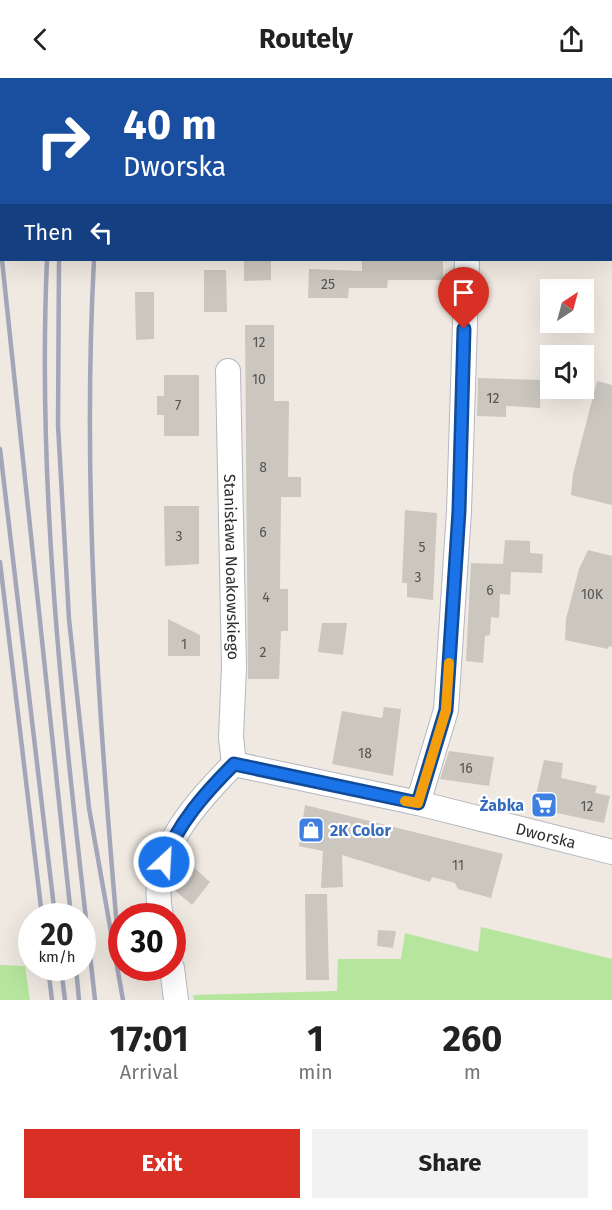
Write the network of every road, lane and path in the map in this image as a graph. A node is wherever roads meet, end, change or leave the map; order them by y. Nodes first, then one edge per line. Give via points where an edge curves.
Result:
1 (467, 261) edge
2 (228, 371) dead end
3 (234, 764) junction
4 (418, 803) junction
5 (612, 852) edge
6 (160, 903) edge
7 (174, 981) edge
8 (176, 1000) edge

1 - 4 street via 459,511 446,710
2 - 3 street, Stanisława Noakowskiego
3 - 4 street, Dworska
3 - 6 street via 214,784 170,844 158,880
4 - 5 street, Dworska
7 - 8 street

